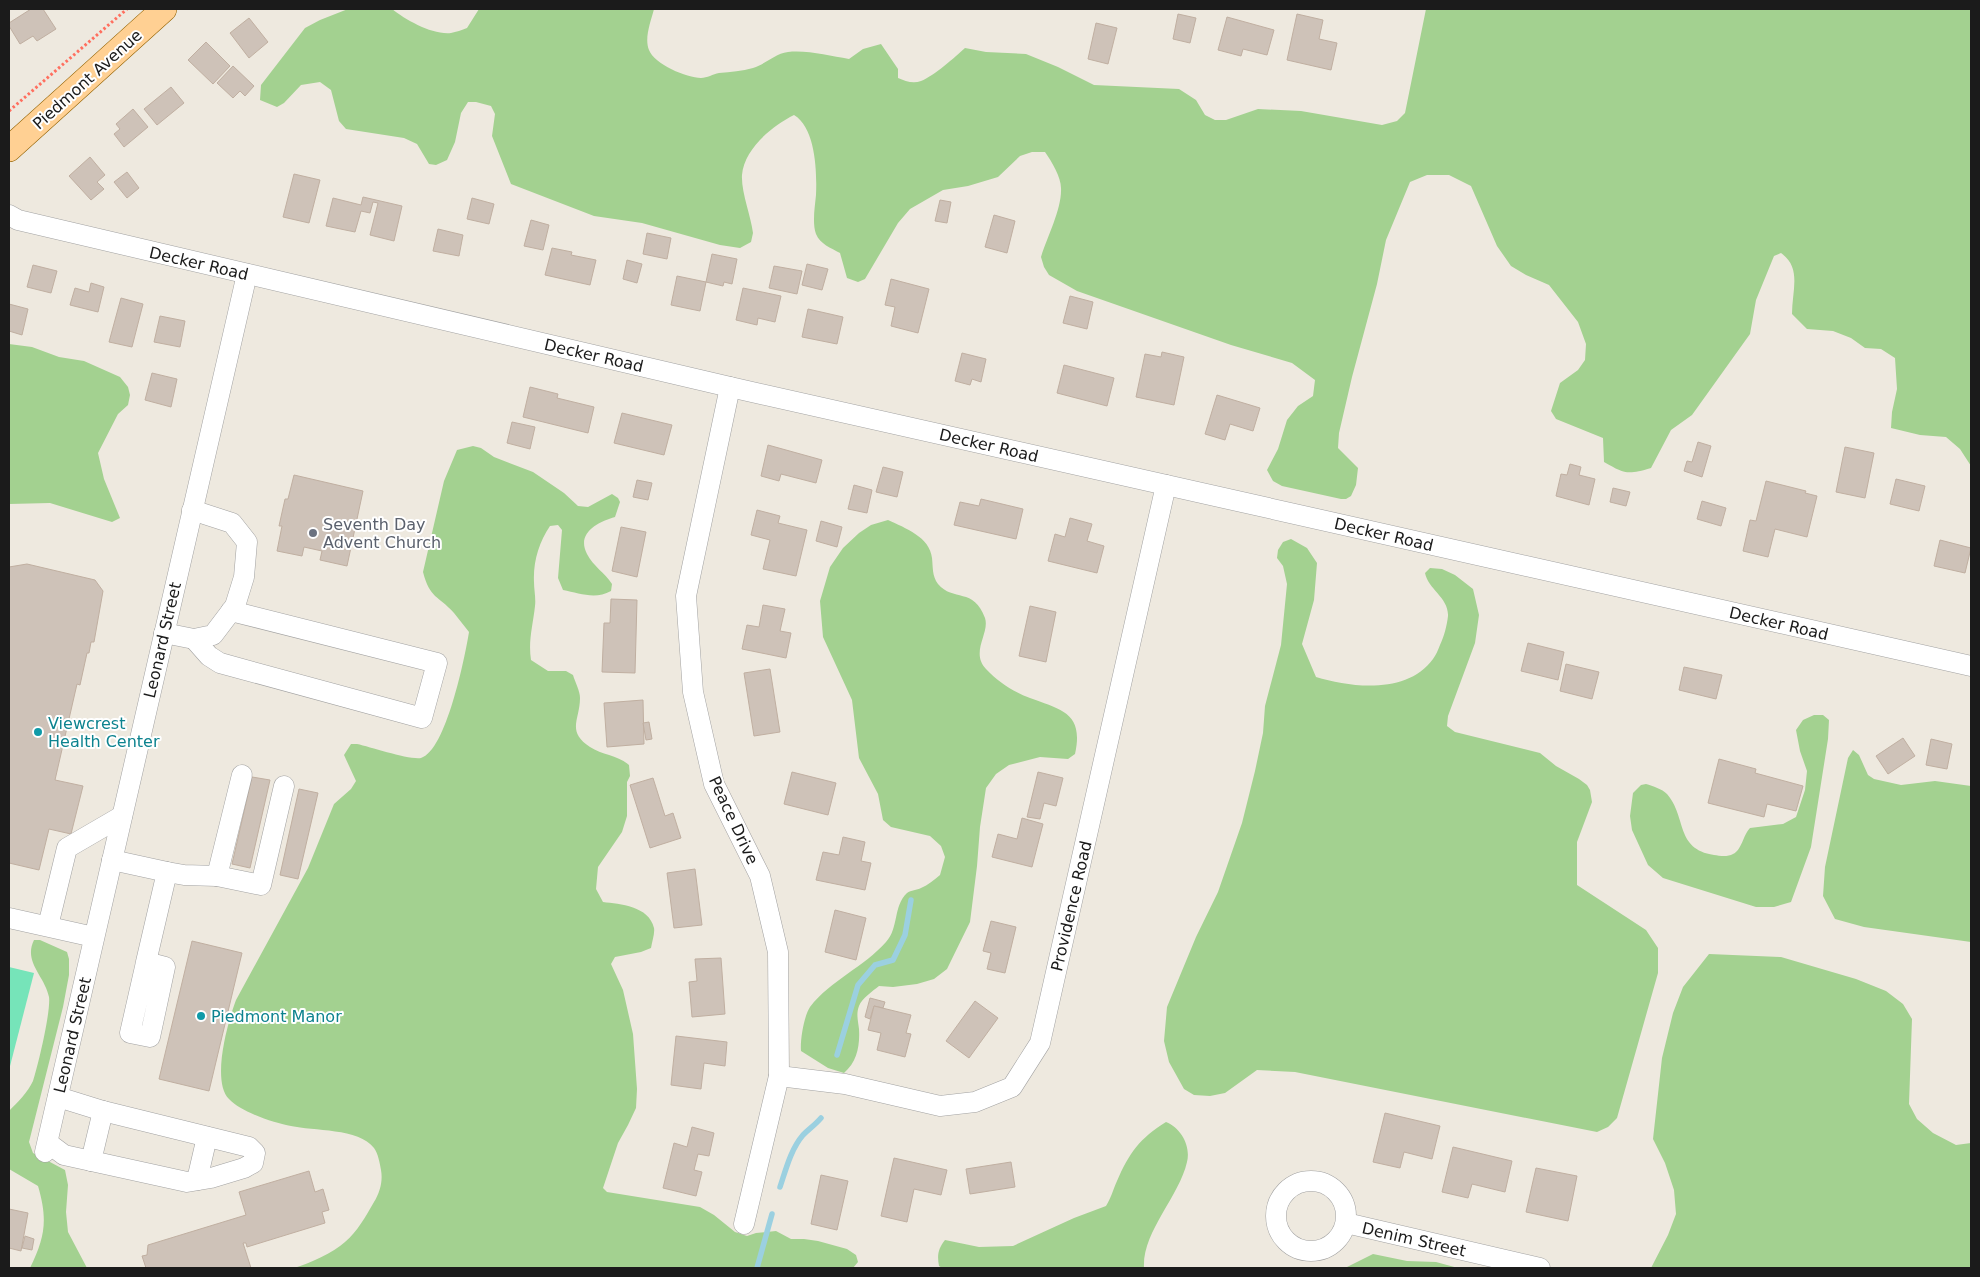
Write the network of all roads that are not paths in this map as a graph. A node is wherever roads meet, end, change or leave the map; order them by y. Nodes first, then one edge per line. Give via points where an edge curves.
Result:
1 (164, 9) edge
2 (9, 149) edge
3 (9, 215) edge
4 (247, 274) junction
5 (730, 387) junction
6 (1166, 485) junction
7 (192, 510) junction
8 (231, 611) junction
9 (164, 633) junction
10 (194, 639) junction
11 (1971, 666) edge
12 (242, 775) dead end
13 (284, 786) dead end
14 (122, 816) junction
15 (112, 860) junction
16 (167, 872) junction
17 (218, 876) junction
18 (9, 918) edge
19 (48, 926) junction
20 (94, 937) junction
21 (146, 962) dead end
22 (779, 1076) junction
23 (58, 1097) junction
24 (103, 1111) junction
25 (207, 1137) junction
26 (91, 1161) junction
27 (198, 1180) junction
28 (1346, 1222) dead end
29 (744, 1224) dead end
30 (1540, 1268) edge

1 - 2 main road, Piedmont Avenue
3 - 4 street, Decker Road via 18,220
4 - 5 street, Decker Road
4 - 7 street, Leonard Street
5 - 6 street, Decker Road
5 - 22 street, Peace Drive via 686,596 693,692 714,784 760,876 778,952
6 - 11 street, Decker Road
6 - 22 street, Providence Road via 1040,1043 1012,1087 975,1102 940,1106 845,1084
7 - 8 street via 232,523 247,542 244,577
7 - 9 street, Leonard Street
8 - 10 street via 213,635
8 - 10 street via 437,663 422,718 220,662
9 - 10 street
9 - 14 street, Leonard Street
12 - 17 street
13 - 17 street via 261,885
14 - 15 street, Leonard Street
14 - 19 street via 66,848
15 - 16 street
15 - 20 street, Leonard Street
16 - 17 street
16 - 21 street
18 - 19 street
19 - 20 street
20 - 23 street, Leonard Street
22 - 29 street, Peace Drive
23 - 24 street
23 - 26 street, Leonard Street via 47,1147
24 - 25 street
24 - 26 street
25 - 27 street
25 - 27 street via 249,1146 255,1153 253,1163
26 - 27 street via 187,1182
28 - 30 street, Denim Street

